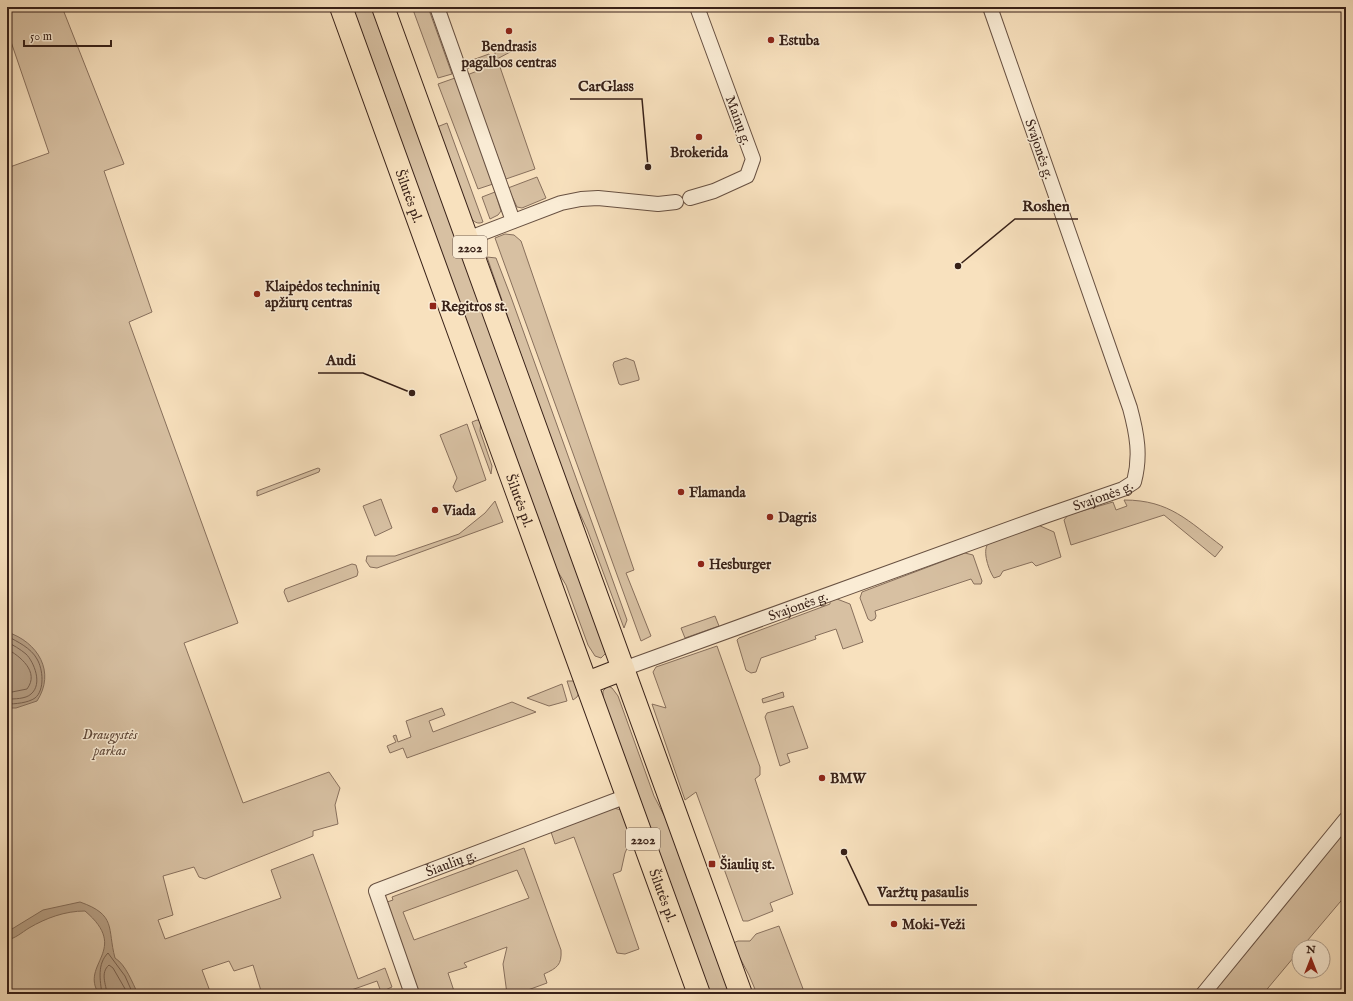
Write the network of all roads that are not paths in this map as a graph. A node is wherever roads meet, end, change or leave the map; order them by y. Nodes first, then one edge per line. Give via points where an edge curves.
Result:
1 (341, 7) edge
2 (383, 7) edge
3 (437, 7) edge
4 (697, 7) edge
5 (990, 7) edge
6 (513, 221) junction
7 (467, 239) junction
8 (623, 669) junction
9 (587, 683) junction
10 (627, 796) junction
11 (1346, 819) edge
12 (412, 994) edge
13 (699, 994) edge
14 (741, 994) edge
15 (1203, 994) edge

1 - 9 main road, Šilutės pl. / 2202
2 - 7 main road, 2202
3 - 6 street
4 - 6 street, Mainų g. via 753,159 747,176 714,191 683,200 658,204 598,198 581,199 561,203
5 - 8 street, Svajonės g. via 1130,408 1138,446 1134,482 1123,489
6 - 7 street, Mainų g.
7 - 8 main road, 2202
8 - 9 main road
8 - 14 main road, 2202
9 - 10 main road, Šilutės pl. / 2202
10 - 12 street, Šiaulių g. via 376,891
10 - 13 main road, Šilutės pl. / 2202
11 - 15 street

